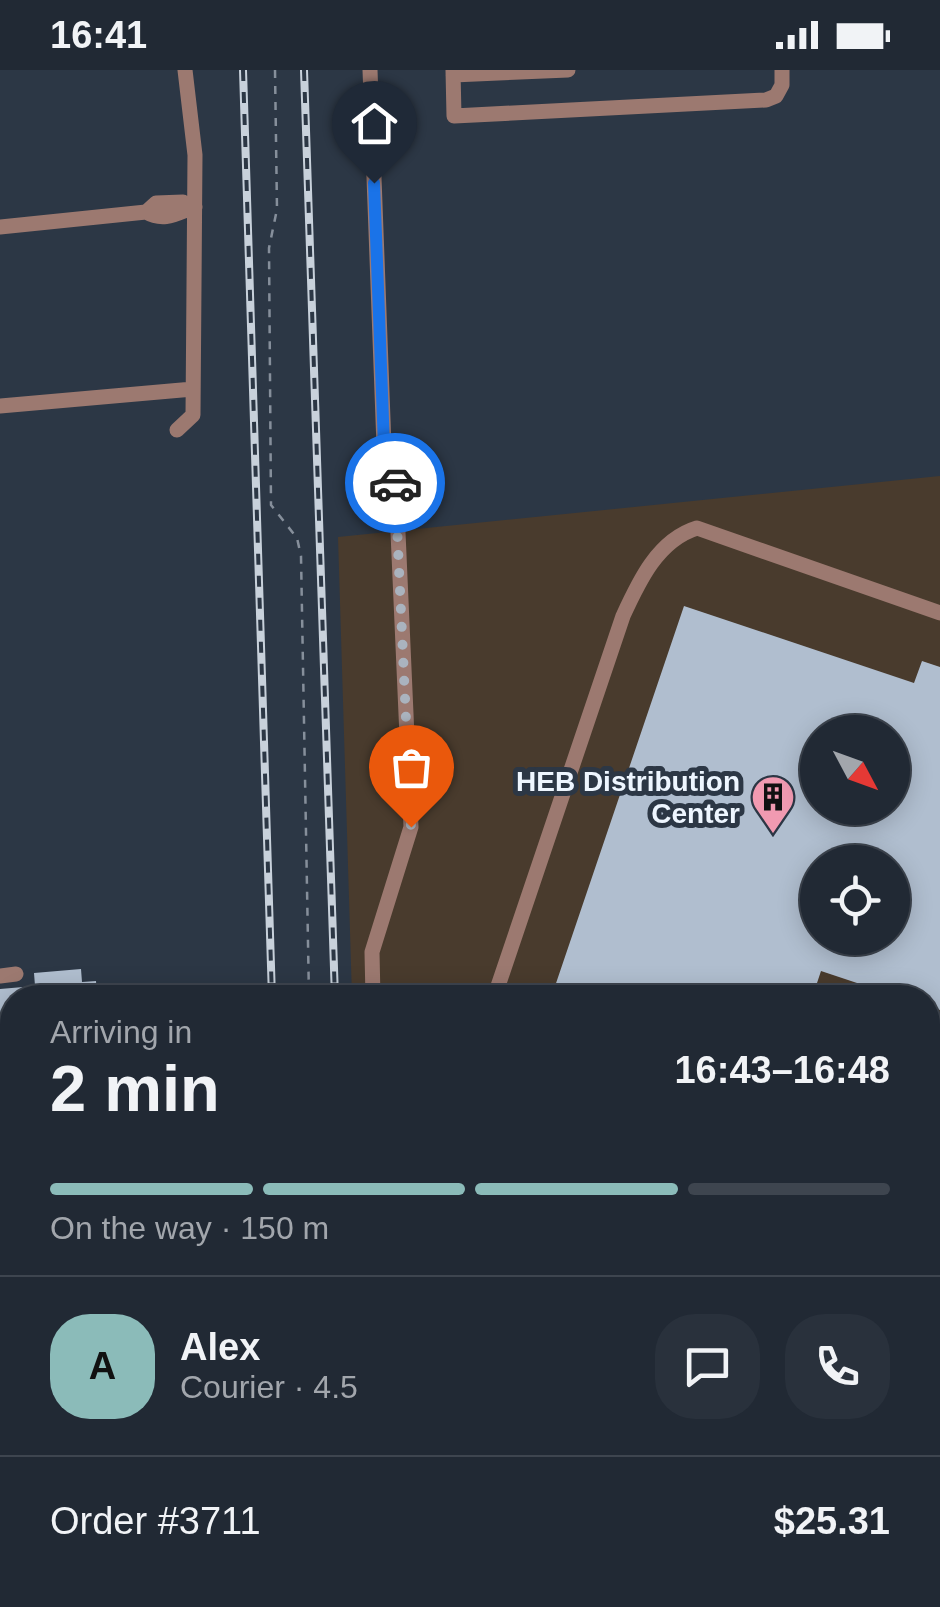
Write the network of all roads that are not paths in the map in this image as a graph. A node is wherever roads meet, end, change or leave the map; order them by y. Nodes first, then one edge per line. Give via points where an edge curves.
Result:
1 (186, 70) edge
2 (370, 70) edge
3 (568, 70) edge
4 (782, 70) edge
5 (453, 72) edge
6 (192, 208) junction
7 (0, 227) edge
8 (193, 389) junction
9 (0, 406) edge
10 (177, 430) dead end
11 (940, 613) edge
12 (373, 985) edge
13 (498, 985) edge

1 - 6 street via 195,155
2 - 12 street via 384,446 396,488 411,827 372,952
3 - 5 street
4 - 5 street via 782,85 766,100 454,116
6 - 7 street via 156,202 146,212
6 - 8 street
8 - 9 street
8 - 10 street via 193,416
11 - 13 street via 697,528 682,532 638,582 624,616

